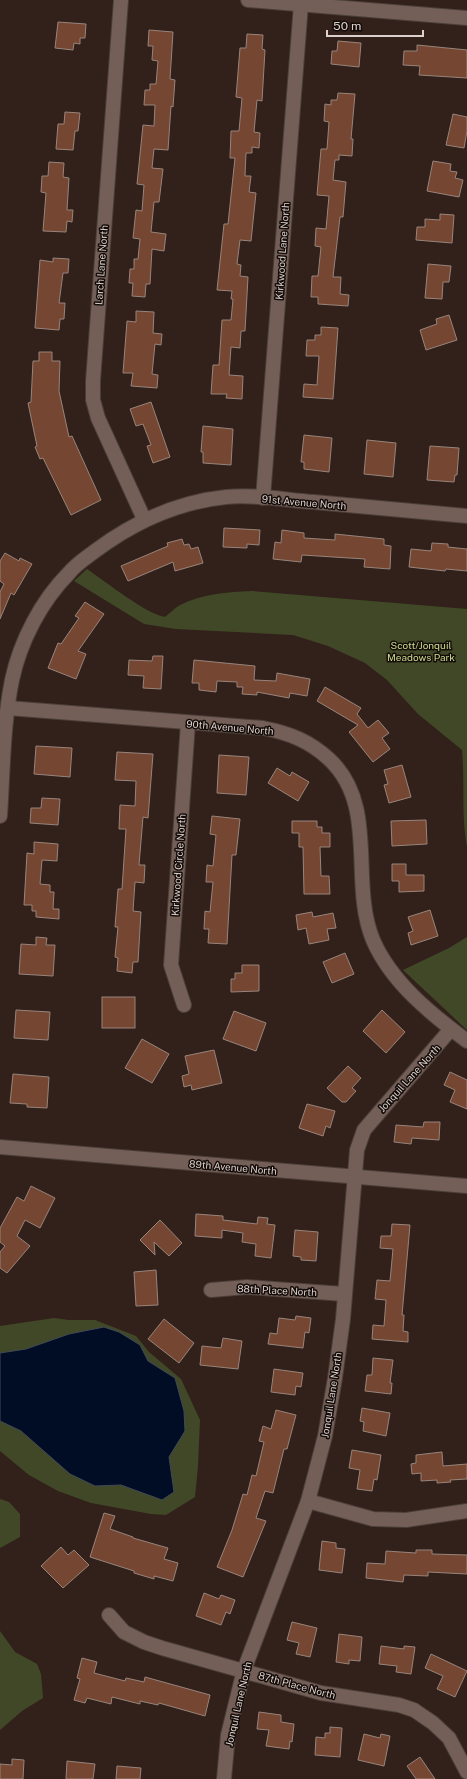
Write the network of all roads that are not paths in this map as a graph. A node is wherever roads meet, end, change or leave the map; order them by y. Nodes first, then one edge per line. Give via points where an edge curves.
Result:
1 (121, 0) edge
2 (248, 0) edge
3 (301, 4) junction
4 (467, 18) edge
5 (263, 498) junction
6 (467, 516) edge
7 (144, 519) junction
8 (8, 708) junction
9 (188, 723) junction
10 (0, 816) edge
11 (184, 1005) dead end
12 (451, 1029) junction
13 (467, 1041) edge
14 (0, 1147) edge
15 (355, 1176) junction
16 (467, 1186) edge
17 (211, 1290) dead end
18 (344, 1294) junction
19 (308, 1501) junction
20 (467, 1512) edge
21 (109, 1615) dead end
22 (244, 1670) junction
23 (467, 1772) edge
24 (224, 1779) edge

1 - 7 street, Larch Lane North via 93,400 98,418
2 - 3 street
3 - 4 street
3 - 5 street, Kirkwood Lane North
5 - 6 street, 91st Avenue North
5 - 7 street, 91st Avenue North via 226,497 172,508
7 - 8 street, 91st Avenue North via 82,561 52,593 35,620 20,652
8 - 9 street, 90th Avenue North
8 - 10 street, 91st Avenue North
9 - 11 street, Kirkwood Circle North via 171,965
9 - 12 street, 90th Avenue North via 285,732 305,741 340,770 358,812 365,916 373,939 383,961 397,978
12 - 13 street, 90th Avenue North
12 - 15 street, Jonquil Lane North via 364,1130 357,1150
14 - 15 street, 89th Avenue North
15 - 16 street, 89th Avenue North
15 - 18 street, Jonquil Lane North
17 - 18 street, 88th Place North via 247,1287
18 - 19 street, Jonquil Lane North via 335,1378 326,1429
19 - 20 street via 373,1518 406,1520
19 - 22 street, Jonquil Lane North
21 - 22 street, 87th Place North via 124,1632 144,1642
22 - 23 street, 87th Place North via 321,1693 399,1705 414,1710 449,1738
22 - 24 street, Jonquil Lane North via 228,1735

